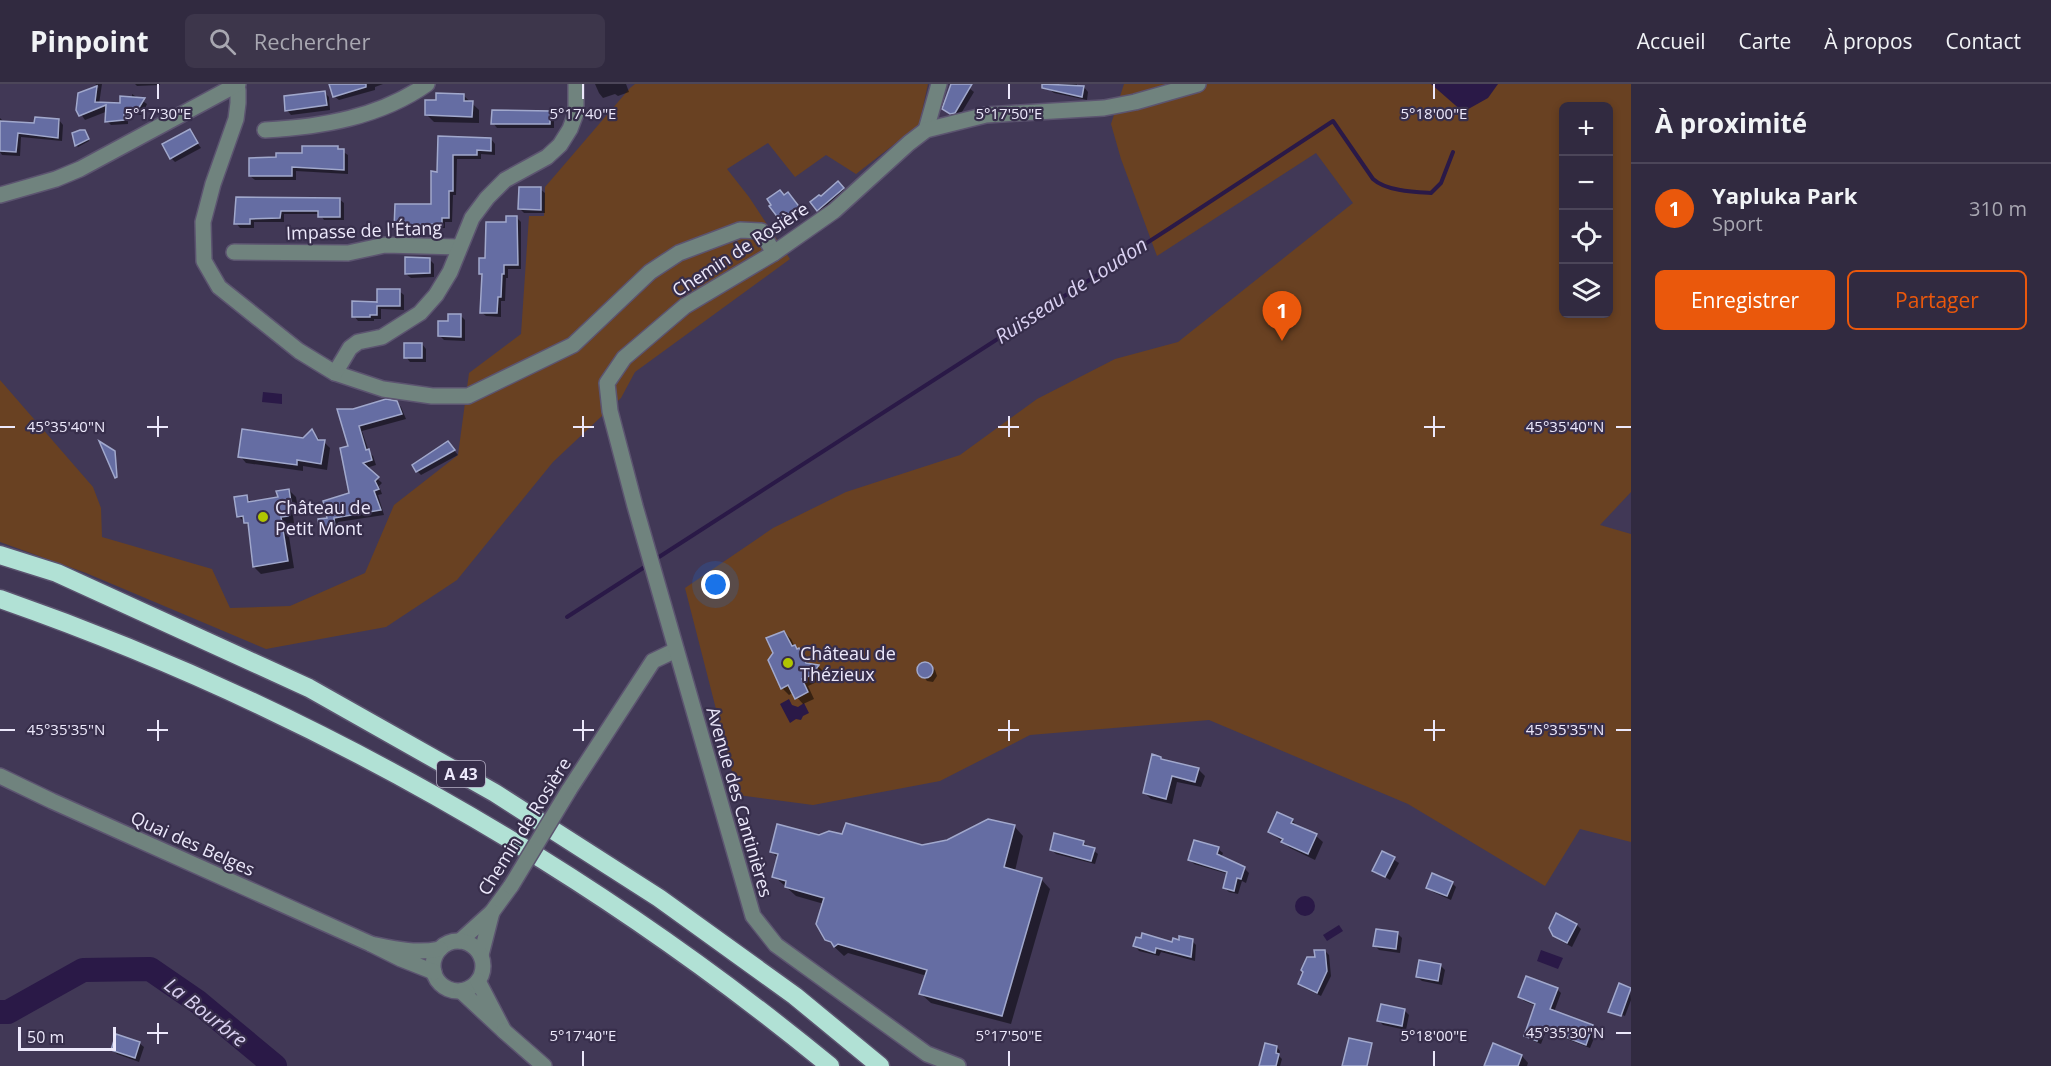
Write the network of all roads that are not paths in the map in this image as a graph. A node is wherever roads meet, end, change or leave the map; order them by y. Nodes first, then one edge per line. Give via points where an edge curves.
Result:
1 (428, 84) edge
2 (576, 84) edge
3 (939, 84) edge
4 (1198, 84) edge
5 (237, 85) edge
6 (266, 130) dead end
7 (926, 130) junction
8 (0, 195) edge
9 (459, 247) junction
10 (234, 252) dead end
11 (774, 254) junction
12 (335, 373) junction
13 (0, 555) edge
14 (0, 599) edge
15 (675, 650) junction
16 (688, 695) joint
17 (0, 776) edge
18 (492, 912) junction
19 (460, 941) junction
20 (371, 944) junction
21 (440, 949) junction
22 (481, 955) junction
23 (434, 972) junction
24 (478, 981) junction
25 (461, 991) junction
26 (504, 1031) junction
27 (544, 1066) edge
28 (830, 1066) edge
29 (880, 1066) edge
30 (958, 1066) edge

1 - 6 street via 358,116 322,125
2 - 9 street via 576,113 560,146 505,180 487,198 472,218
3 - 7 street
4 - 7 street, Chemin de Rosière via 1104,108 986,115
5 - 8 street via 80,169
5 - 12 street via 236,119 203,222 204,261 219,287 243,308
7 - 11 street, Chemin de Rosière via 834,211
9 - 10 street, Impasse de l'Étang via 385,245 348,253
9 - 12 street via 450,273 420,313 382,337 358,342
11 - 12 street via 760,231 740,230 679,254 650,273 573,345 468,396 383,389
11 - 15 street, Chemin de Rosière via 685,306 624,358 607,383 613,421
13 - 29 highway, A 43 via 57,573 309,688 495,793 659,898 795,996
14 - 28 highway, A 43 via 195,675 336,743 486,824 640,922
15 - 16 street, Chemin de Rosière
15 - 18 street, Chemin de Rosière, bridge via 653,661
16 - 30 street, Avenue des Cantinières via 753,916 776,945 927,1054
17 - 20 street, Quai des Belges
18 - 19 street, Chemin de Rosière
18 - 22 street, Chemin de Rosière
19 - 21 street
19 - 22 street via 469,943
20 - 21 street, Quai des Belges via 402,951
20 - 23 street, Quai des Belges
21 - 23 street
22 - 24 street via 483,968
23 - 25 street via 441,984
24 - 25 street
24 - 26 street
25 - 26 street
26 - 27 street

